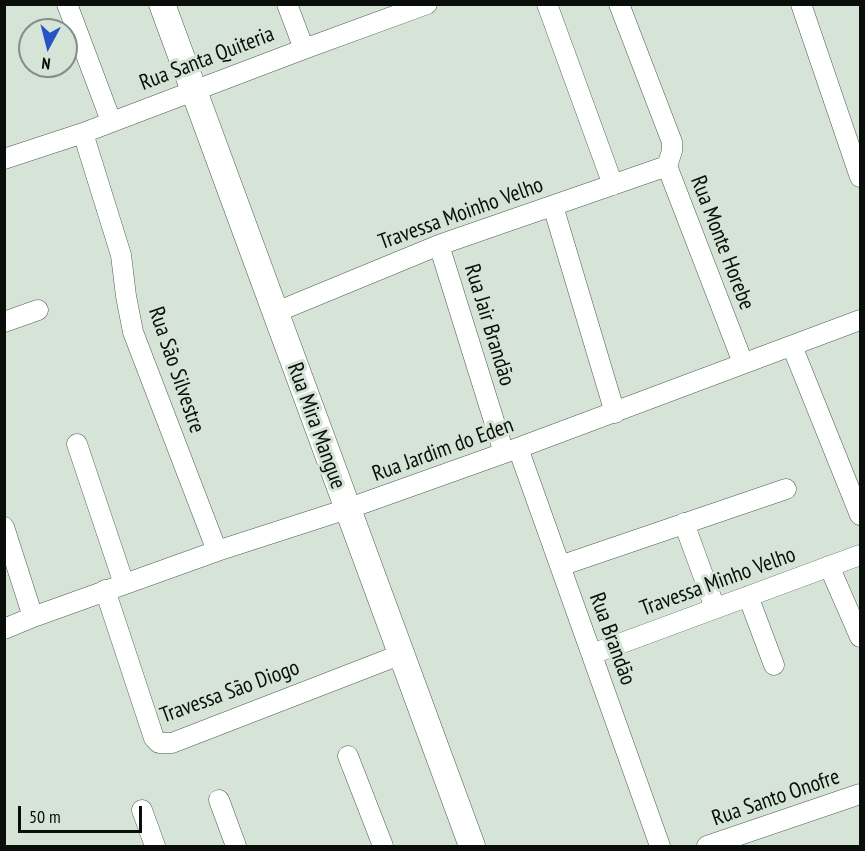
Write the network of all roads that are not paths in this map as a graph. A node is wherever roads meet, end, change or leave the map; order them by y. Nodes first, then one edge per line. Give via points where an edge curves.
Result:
1 (67, 4) edge
2 (162, 4) edge
3 (287, 4) edge
4 (548, 4) edge
5 (619, 4) edge
6 (801, 4) edge
7 (417, 6) edge
8 (304, 49) junction
9 (194, 90) junction
10 (111, 122) junction
11 (83, 133) junction
12 (5, 158) edge
13 (667, 166) junction
14 (861, 177) edge
15 (613, 185) junction
16 (553, 206) junction
17 (439, 245) junction
18 (38, 310) dead end
19 (274, 313) junction
20 (861, 320) edge
21 (4, 322) edge
22 (792, 346) junction
23 (743, 363) junction
24 (615, 413) junction
25 (77, 444) dead end
26 (511, 451) junction
27 (786, 489) dead end
28 (347, 509) junction
29 (861, 515) edge
30 (684, 523) junction
31 (4, 527) edge
32 (217, 551) junction
33 (861, 555) edge
34 (560, 566) junction
35 (829, 566) junction
36 (124, 584) junction
37 (105, 590) junction
38 (748, 596) junction
39 (715, 608) junction
40 (33, 616) junction
41 (4, 629) edge
42 (861, 637) edge
43 (402, 654) junction
44 (592, 654) junction
45 (774, 665) dead end
46 (348, 756) dead end
47 (861, 794) edge
48 (219, 800) dead end
49 (142, 810) dead end
50 (155, 846) edge
51 (236, 846) edge
52 (382, 846) edge
53 (472, 846) edge
54 (660, 846) edge
55 (707, 846) edge

1 - 10 street
2 - 9 main road, Rua Mira Mangue
3 - 8 street
4 - 15 street
5 - 13 street, Rua Monte Horebe via 672,142
6 - 14 street
7 - 8 street, Rua Santa Quiteria
8 - 9 street, Rua Santa Quiteria
9 - 10 street, Rua Santa Quiteria
9 - 19 main road, Rua Mira Mangue
10 - 11 street, Rua Santa Quiteria
11 - 12 street, Rua Santa Quiteria
11 - 32 street, Rua São Silvestre via 122,255 133,332
13 - 15 street, Travessa Moinho Velho
13 - 23 street, Rua Monte Horebe
15 - 16 street, Travessa Moinho Velho
16 - 17 street, Travessa Moinho Velho
16 - 24 street
17 - 19 street, Travessa Moinho Velho
17 - 26 street, Rua Jair Brandão
18 - 21 street
19 - 28 main road, Rua Mira Mangue
20 - 22 street, Rua Jardim do Eden
22 - 23 street, Rua Jardim do Eden
22 - 29 street
23 - 24 street, Rua Jardim do Eden
24 - 26 street, Rua Jardim do Eden
25 - 36 street
26 - 28 street, Rua Jardim do Eden
26 - 34 street, Rua Brandão
27 - 30 street
28 - 32 street, Rua Jardim do Eden
28 - 43 main road, Rua Mira Mangue
30 - 34 street
30 - 39 street
31 - 40 street
32 - 36 street, Rua Jardim do Eden
33 - 35 street, Travessa Minho Velho
34 - 44 street, Rua Brandão
35 - 38 street, Travessa Minho Velho
35 - 42 street
36 - 37 street, Rua Jardim do Eden
37 - 40 street, Rua Jardim do Eden
37 - 43 street, Travessa São Diogo via 154,738 159,743 172,742
38 - 39 street, Travessa Minho Velho
38 - 45 street
39 - 44 street, Travessa Minho Velho
40 - 41 street, Rua Jardim do Eden
43 - 53 main road, Rua Mira Mangue
44 - 54 street, Rua Brandão
46 - 52 street
47 - 55 street, Rua Santo Onofre
48 - 51 street
49 - 50 street

